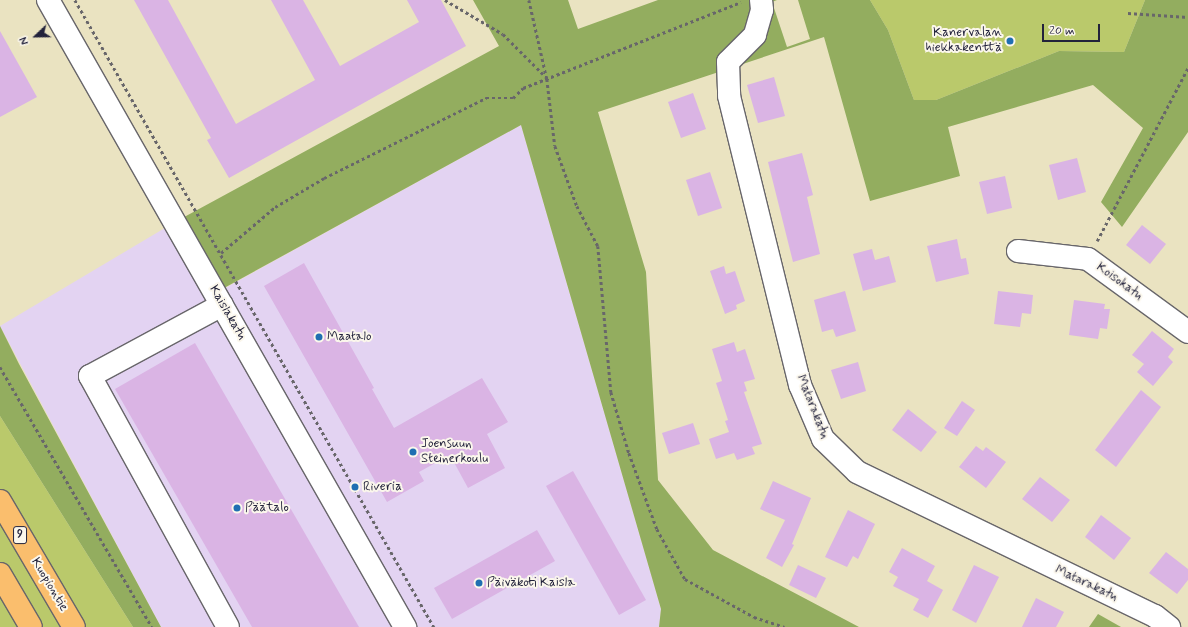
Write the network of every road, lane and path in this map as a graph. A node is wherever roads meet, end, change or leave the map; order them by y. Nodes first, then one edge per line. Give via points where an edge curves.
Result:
1 (48, 0) edge
2 (75, 0) edge
3 (445, 0) edge
4 (529, 0) edge
5 (748, 0) edge
6 (761, 0) edge
7 (1128, 13) dead end
8 (1188, 17) edge
9 (1188, 68) edge
10 (547, 78) junction
11 (1018, 251) dead end
12 (221, 253) junction
13 (1088, 259) junction
14 (222, 304) junction
15 (1188, 332) edge
16 (0, 367) edge
17 (0, 501) edge
18 (0, 574) edge
19 (31, 627) edge
20 (74, 627) edge
21 (152, 627) edge
22 (228, 627) edge
23 (405, 627) edge
24 (434, 627) edge
25 (784, 627) edge
26 (1169, 627) edge

1 - 14 street, Kaislakatu
2 - 12 path
3 - 10 path via 503,34
4 - 10 path
5 - 10 path
6 - 26 street, Matarakatu via 762,10 755,34 728,62 729,96 800,385 823,439 857,472 1155,616
7 - 8 path
9 - 13 path
10 - 12 path via 524,88 513,98 486,98 324,178 275,207
10 - 25 path via 555,146 577,206 598,246 612,392 629,453 657,528 685,579 754,617
11 - 13 street, Koisokatu
12 - 24 path
13 - 15 street, Koisokatu
14 - 22 street via 90,376
14 - 23 street, Kaislakatu
16 - 21 path
17 - 20 highway, Kuopiontie / 9
18 - 19 highway

